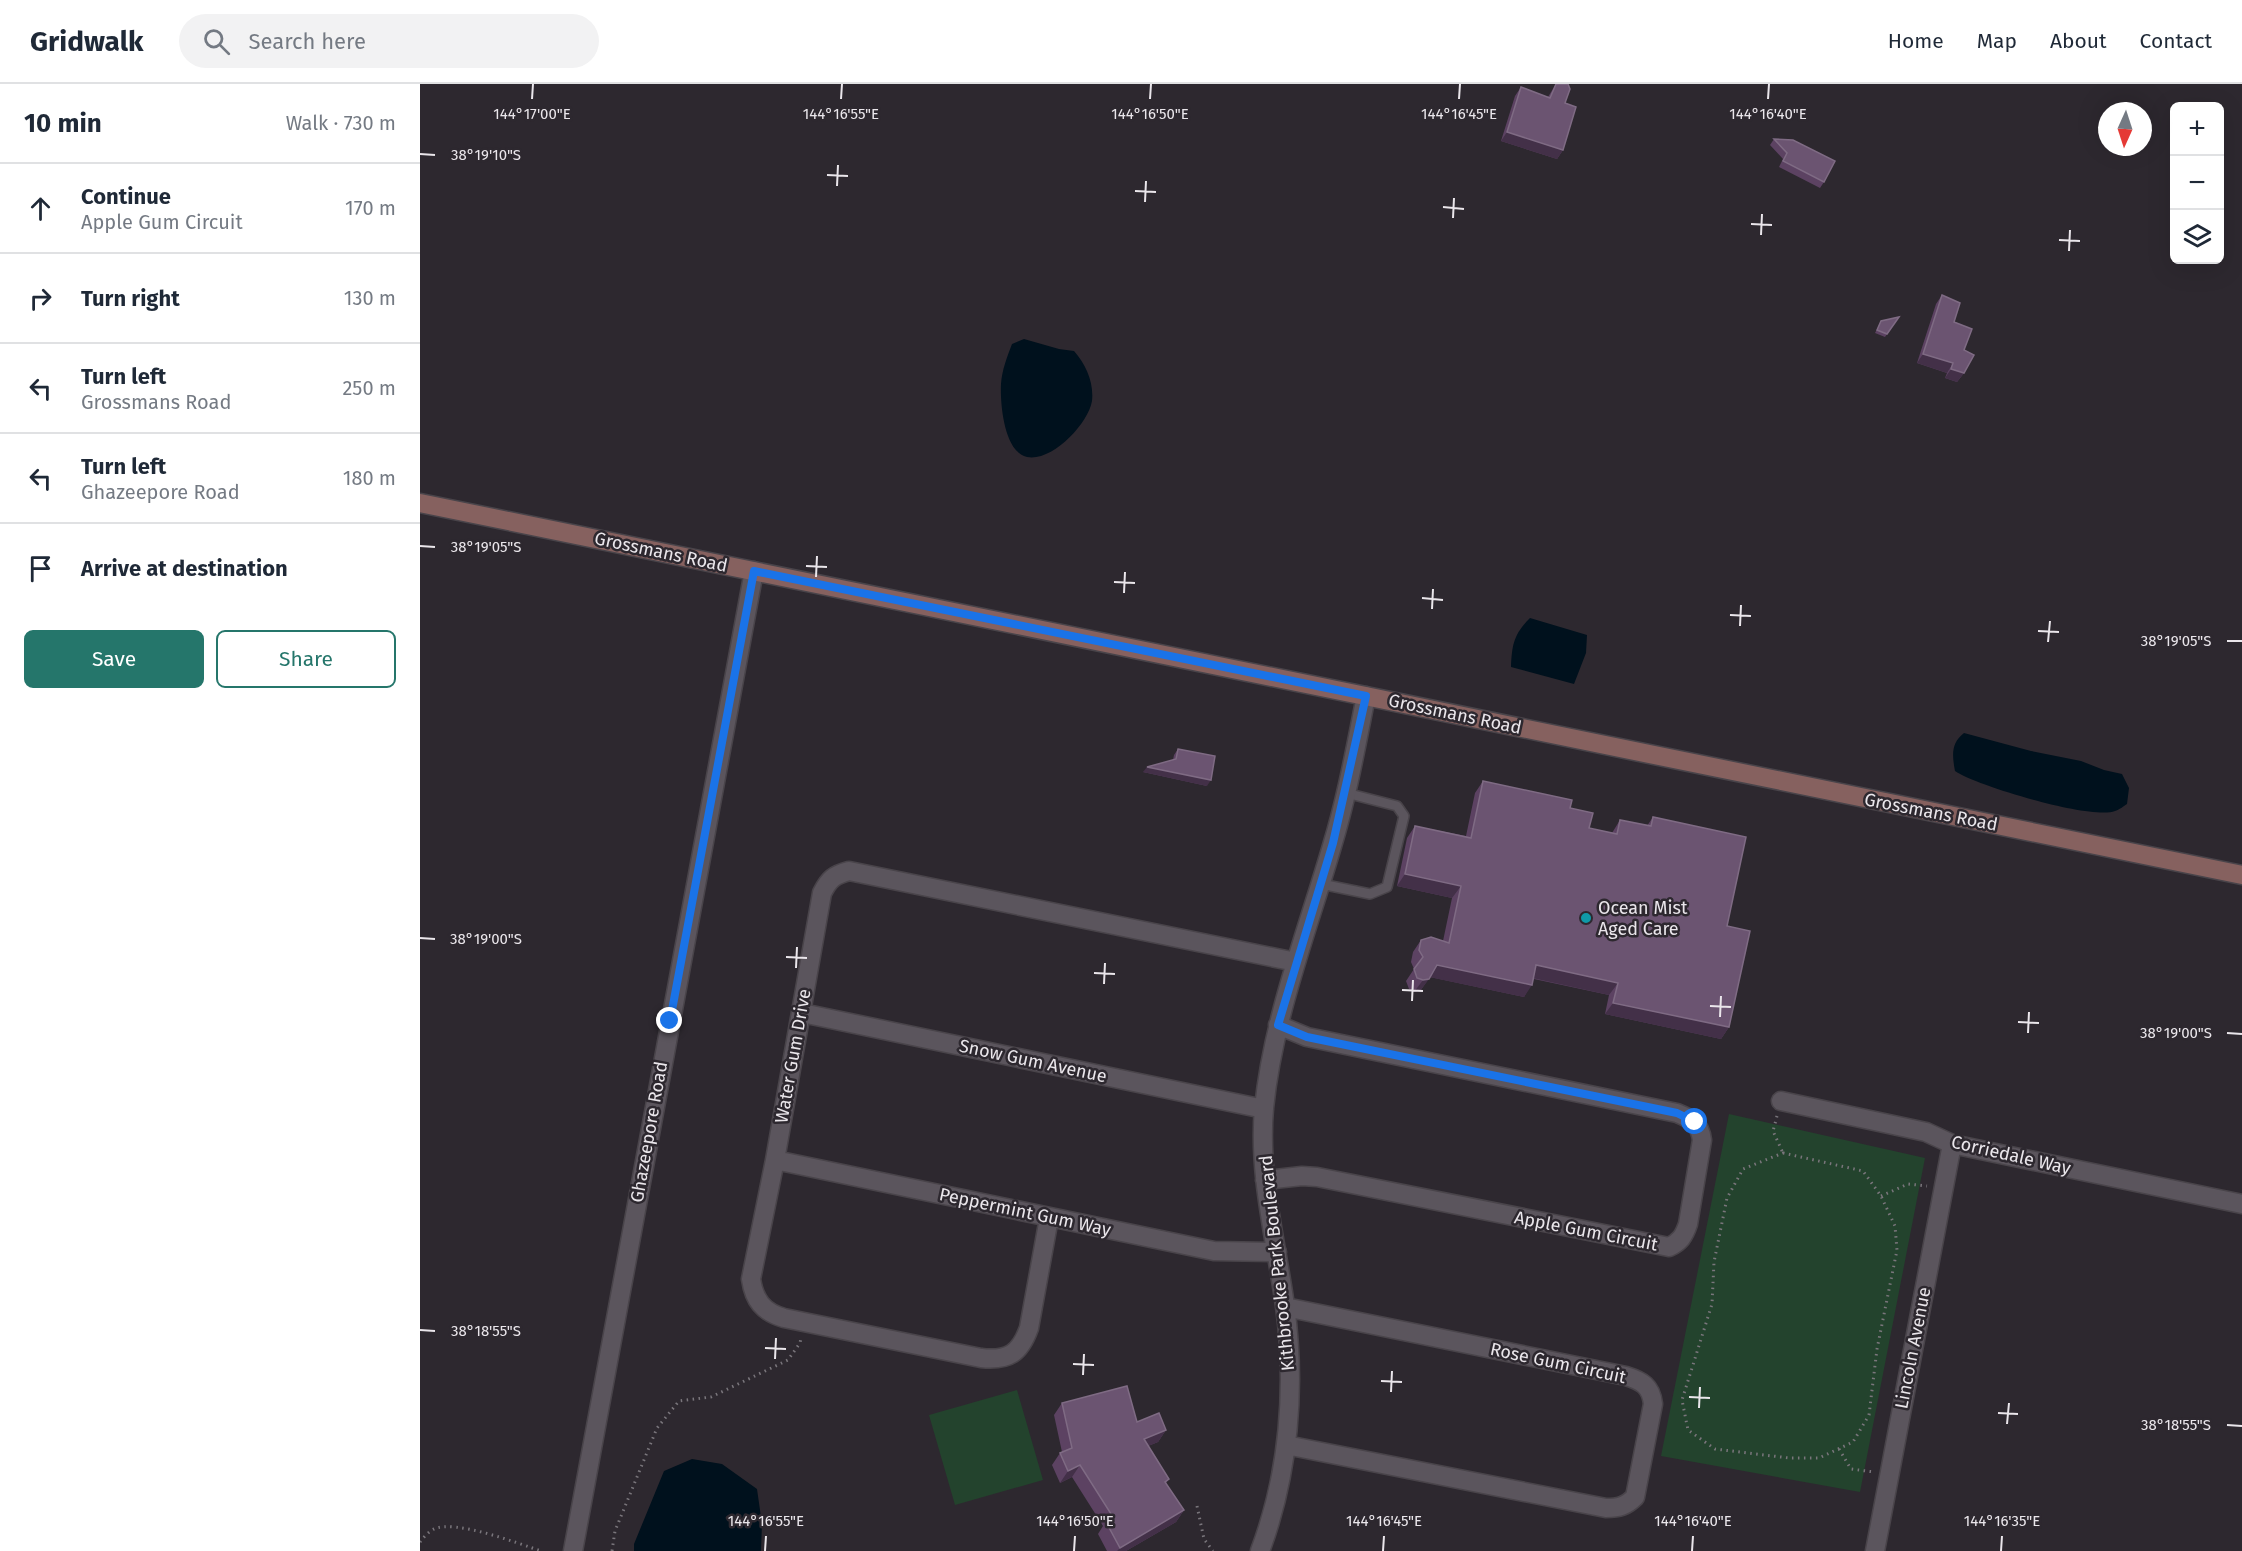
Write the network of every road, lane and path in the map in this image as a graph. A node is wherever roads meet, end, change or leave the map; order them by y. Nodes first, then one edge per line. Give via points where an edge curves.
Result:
1 (420, 503) edge
2 (754, 571) junction
3 (1366, 696) junction
4 (1346, 792) junction
5 (2242, 875) edge
6 (1321, 884) junction
7 (1296, 962) junction
8 (802, 1013) junction
9 (1278, 1025) junction
10 (1781, 1101) joint
11 (1264, 1109) junction
12 (1952, 1144) junction
13 (1783, 1153) junction
14 (775, 1160) junction
15 (1265, 1180) junction
16 (1943, 1189) junction
17 (1881, 1196) junction
18 (2242, 1204) edge
19 (1049, 1218) junction
20 (1277, 1252) junction
21 (1285, 1306) junction
22 (805, 1322) junction
23 (1286, 1446) junction
24 (1839, 1449) junction
25 (1889, 1474) junction
26 (1197, 1506) dead end
27 (420, 1542) edge
28 (542, 1551) edge
29 (573, 1551) edge
30 (612, 1551) edge
31 (1213, 1551) edge
32 (1260, 1551) edge
33 (1875, 1551) edge

1 - 2 street, Grossmans Road
2 - 3 street, Grossmans Road
2 - 29 street, Ghazeepore Road
3 - 4 street, Kithbrooke Park Boulevard
3 - 5 street, Grossmans Road
4 - 6 street, Kithbrooke Park Boulevard
4 - 6 lane via 1397,806 1404,816 1387,887 1370,894
6 - 7 street, Kithbrooke Park Boulevard
7 - 8 street, Water Gum Drive via 849,871 835,874 822,893
7 - 9 street, Kithbrooke Park Boulevard
8 - 11 street, Snow Gum Avenue
8 - 14 street, Water Gum Drive
9 - 11 street, Kithbrooke Park Boulevard
9 - 15 street, Apple Gum Circuit via 1307,1037 1677,1113 1695,1122 1701,1129 1702,1140 1688,1224 1678,1243 1669,1247 1317,1178
10 - 12 street, Corriedale Way via 1926,1132
10 - 13 path via 1773,1131
11 - 15 street, Kithbrooke Park Boulevard
12 - 16 street, Lincoln Avenue
12 - 18 street, Corriedale Way
13 - 17 path via 1863,1171
13 - 24 path via 1743,1169 1727,1198 1714,1262 1712,1304 1682,1400 1688,1430 1715,1449 1789,1458 1820,1458
14 - 19 street, Peppermint Gum Way
14 - 22 street, Water Gum Drive via 751,1279 753,1292 771,1314
15 - 20 street, Kithbrooke Park Boulevard
16 - 17 path via 1908,1184
16 - 25 street, Lincoln Avenue
17 - 24 path via 1895,1226 1897,1250 1877,1349 1869,1414 1853,1442
19 - 20 street, Peppermint Gum Way via 1214,1251
19 - 22 street, Water Gum Drive via 1029,1328 1016,1352 1006,1357 981,1358
20 - 21 street, Kithbrooke Park Boulevard
21 - 23 street, Kithbrooke Park Boulevard via 1290,1387
21 - 23 street, Rose Gum Circuit via 1626,1376 1645,1386 1653,1404 1635,1497 1619,1508
22 - 30 path via 800,1343 788,1360 711,1397 679,1401 657,1428 615,1531
23 - 32 street, Kithbrooke Park Boulevard via 1279,1490
24 - 25 path via 1851,1469
25 - 33 street, Lincoln Avenue
26 - 31 path via 1203,1539
27 - 28 path via 434,1529 443,1527 492,1534

